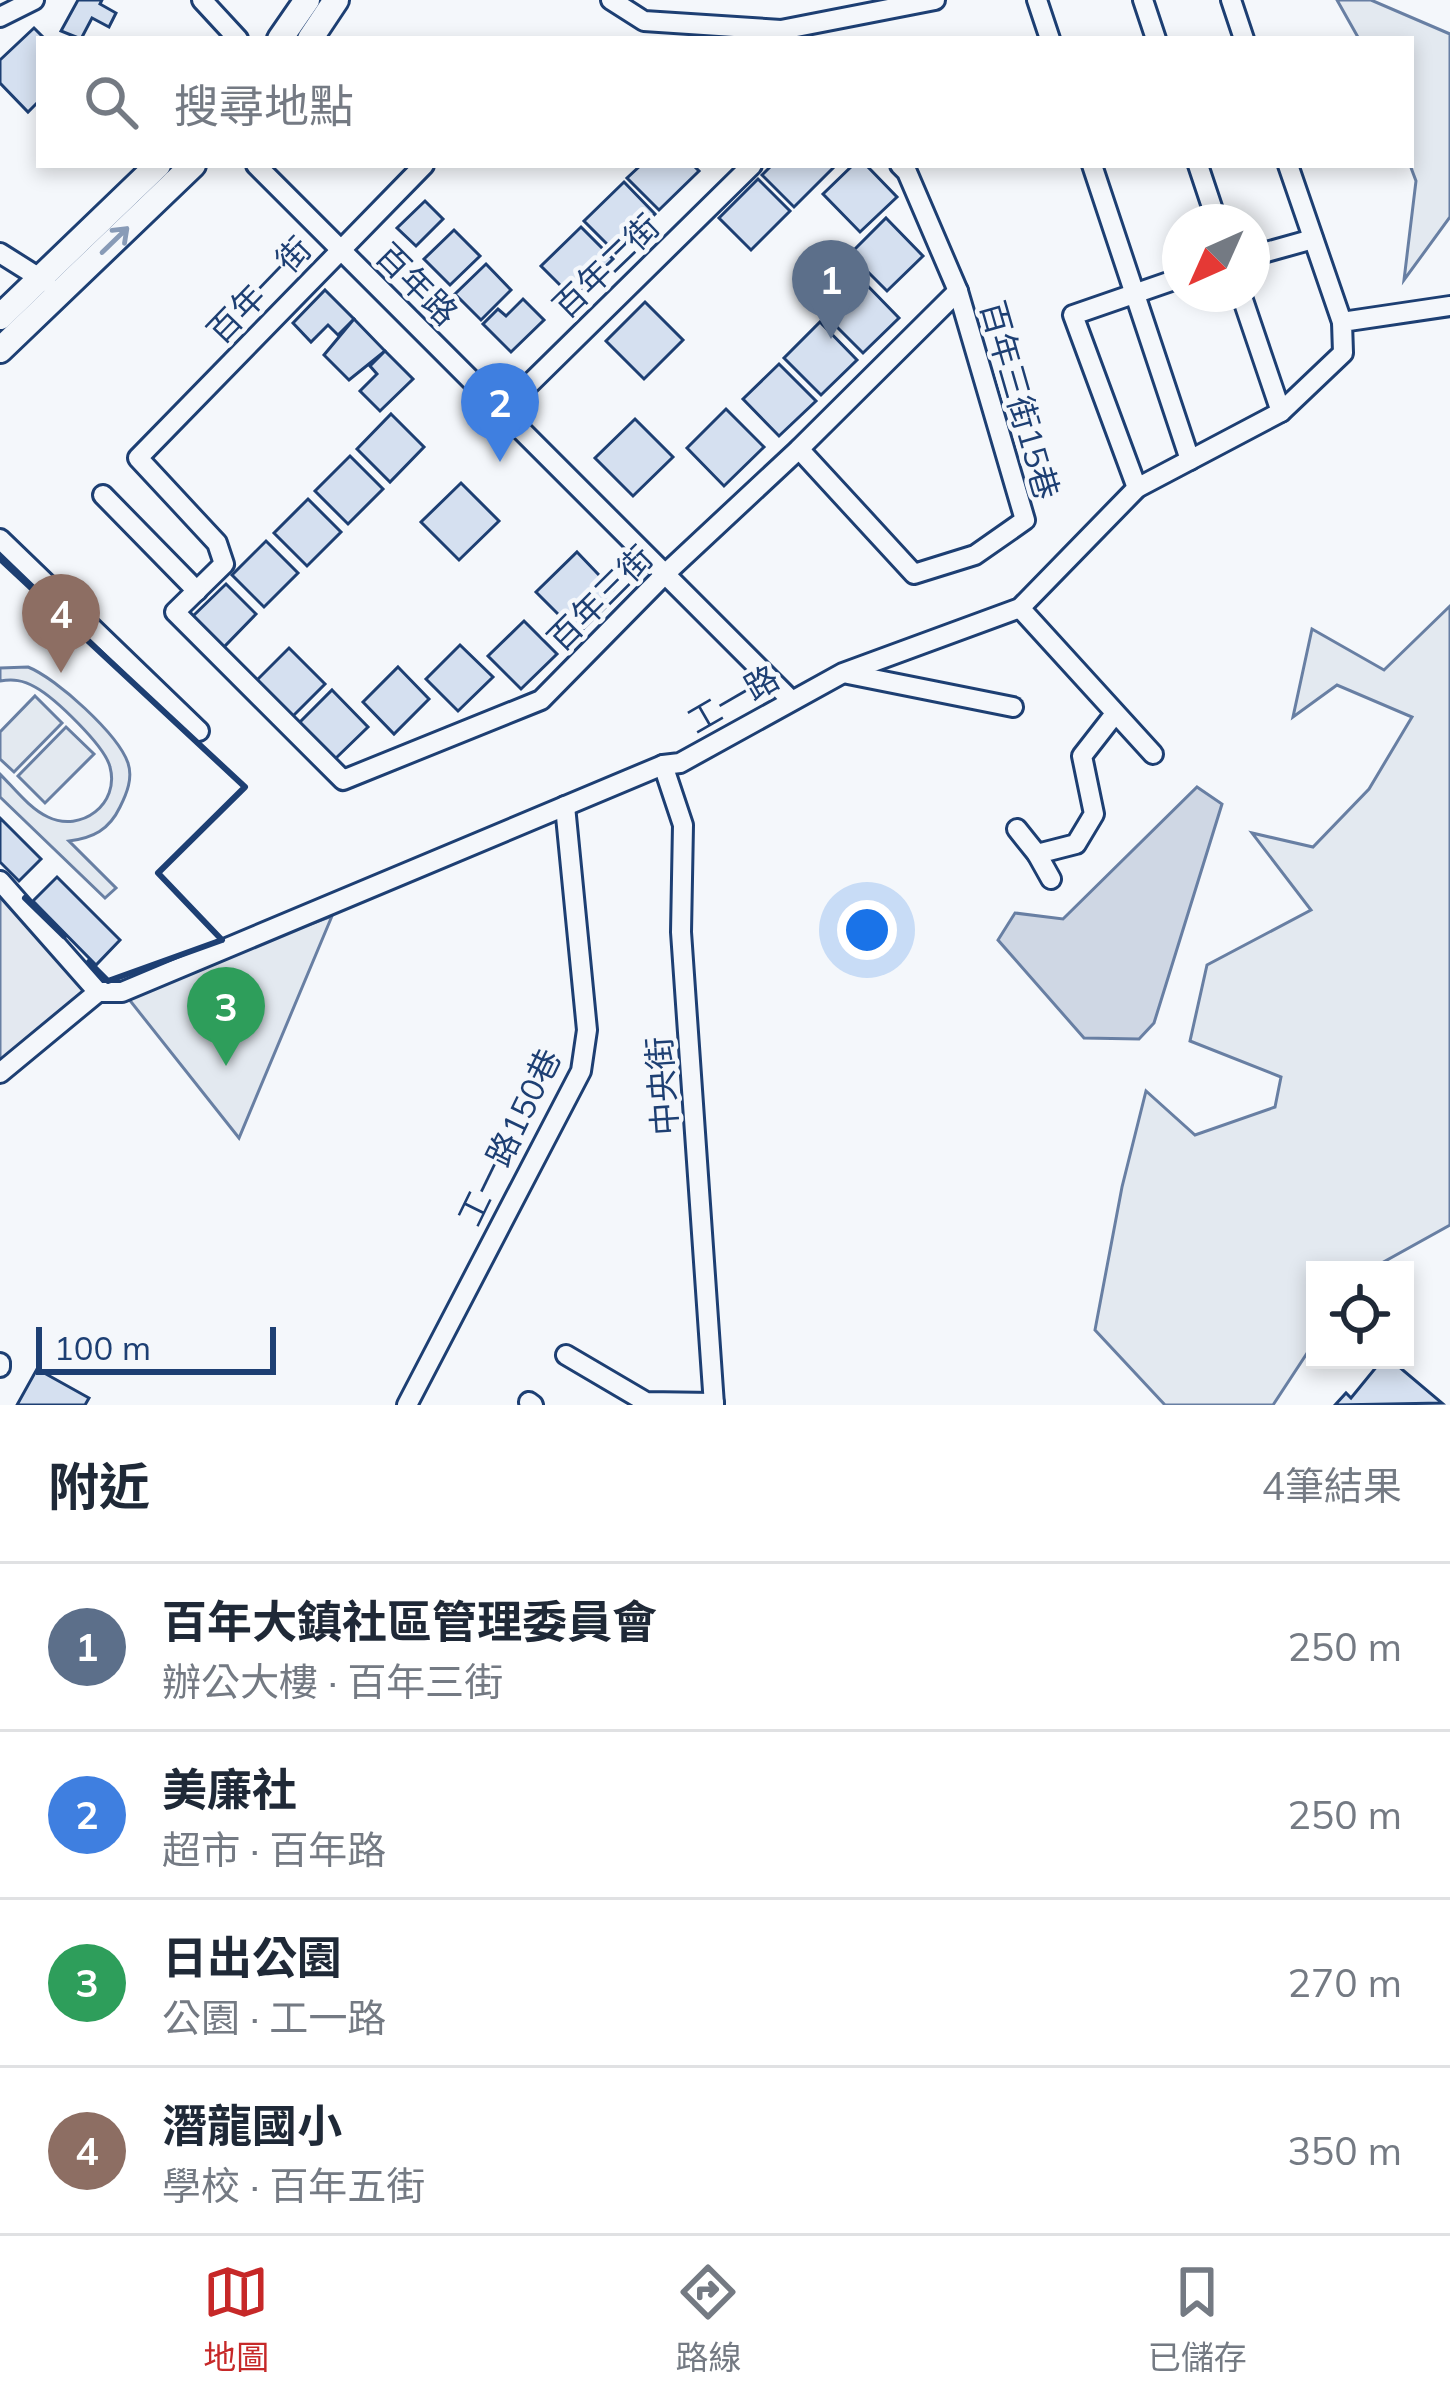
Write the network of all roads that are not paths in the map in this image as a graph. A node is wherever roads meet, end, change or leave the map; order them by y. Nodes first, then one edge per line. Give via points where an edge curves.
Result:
1 (34, 0) edge
2 (202, 0) edge
3 (307, 0) edge
4 (336, 0) edge
5 (611, 0) edge
6 (935, 0) edge
7 (1037, 0) edge
8 (1143, 0) edge
9 (1231, 0) edge
10 (0, 17) edge
11 (235, 36) edge
12 (282, 36) edge
13 (312, 36) edge
14 (1049, 36) edge
15 (1155, 36) edge
16 (1243, 36) edge
17 (155, 168) edge
18 (189, 168) edge
19 (259, 168) edge
20 (421, 168) edge
21 (749, 168) edge
22 (903, 168) edge
23 (1093, 168) edge
24 (1199, 168) edge
25 (1289, 168) edge
26 (1211, 204) edge
27 (1313, 238) junction
28 (340, 249) junction
29 (1270, 251) edge
30 (0, 253) edge
31 (1162, 283) edge
32 (50, 286) junction
33 (958, 292) junction
34 (1134, 292) junction
35 (1450, 306) edge
36 (1247, 312) edge
37 (0, 316) edge
38 (1342, 322) junction
39 (0, 350) edge
40 (502, 411) junction
41 (1281, 412) junction
42 (799, 449) junction
43 (1190, 460) junction
44 (1137, 488) junction
45 (103, 495) dead end
46 (0, 539) edge
47 (664, 574) junction
48 (197, 591) junction
49 (1020, 608) junction
50 (843, 673) junction
51 (790, 699) junction
52 (1013, 707) dead end
53 (1114, 715) junction
54 (200, 731) dead end
55 (1154, 754) dead end
56 (662, 765) junction
57 (565, 806) junction
58 (1017, 829) dead end
59 (1037, 854) junction
60 (1051, 879) dead end
61 (0, 881) edge
62 (98, 992) junction
63 (0, 1073) edge
64 (566, 1355) dead end
65 (646, 1403) edge
66 (714, 1404) edge
67 (407, 1405) edge

1 - 10 street
2 - 11 street
3 - 12 main road
4 - 13 main road
5 - 6 street via 644,21 782,30
7 - 14 street
8 - 15 street
9 - 16 street
17 - 32 main road
32 -> 18 main road
19 - 28 street, 百年路
20 - 28 street, 百年一街
21 - 40 street, 百年二街
22 - 33 street
23 - 34 street
24 - 26 street
25 - 27 street
27 - 29 street
27 - 38 street
28 - 40 street, 百年路
28 - 48 street, 百年一街 via 137,458 217,543 224,564
30 - 32 street
31 - 34 street
32 - 37 main road
32 - 39 main road
33 - 42 street, 百年三街
33 - 42 street, 百年三街15巷 via 1025,520 975,555 914,574
34 - 43 street
34 - 44 street via 1073,315
35 - 38 street
36 - 41 street
38 - 41 street, 工一路 via 1343,353
40 - 47 street, 百年路
41 - 43 street, 工一路
42 - 47 street, 百年三街
43 - 44 street, 工一路
44 - 49 street, 工一路
45 - 48 street
46 - 54 street
47 - 48 street, 百年三街 via 541,700 343,780 175,612
47 - 51 street, 百年路
49 - 50 street, 工一路
49 - 53 street
50 - 51 street, 工一路
50 - 52 street
51 - 56 street, 工一路 via 680,763
53 - 55 street
53 - 59 street via 1082,756 1094,814 1076,844
56 - 57 street, 工一路
56 - 66 street, 中央街 via 683,825 681,932
57 - 62 street, 工一路 via 122,992
57 - 67 street, 工一路150巷 via 587,1030 581,1071
58 - 59 street
59 - 60 street
61 - 62 street
62 - 63 street
64 - 65 street
65 - 66 street

